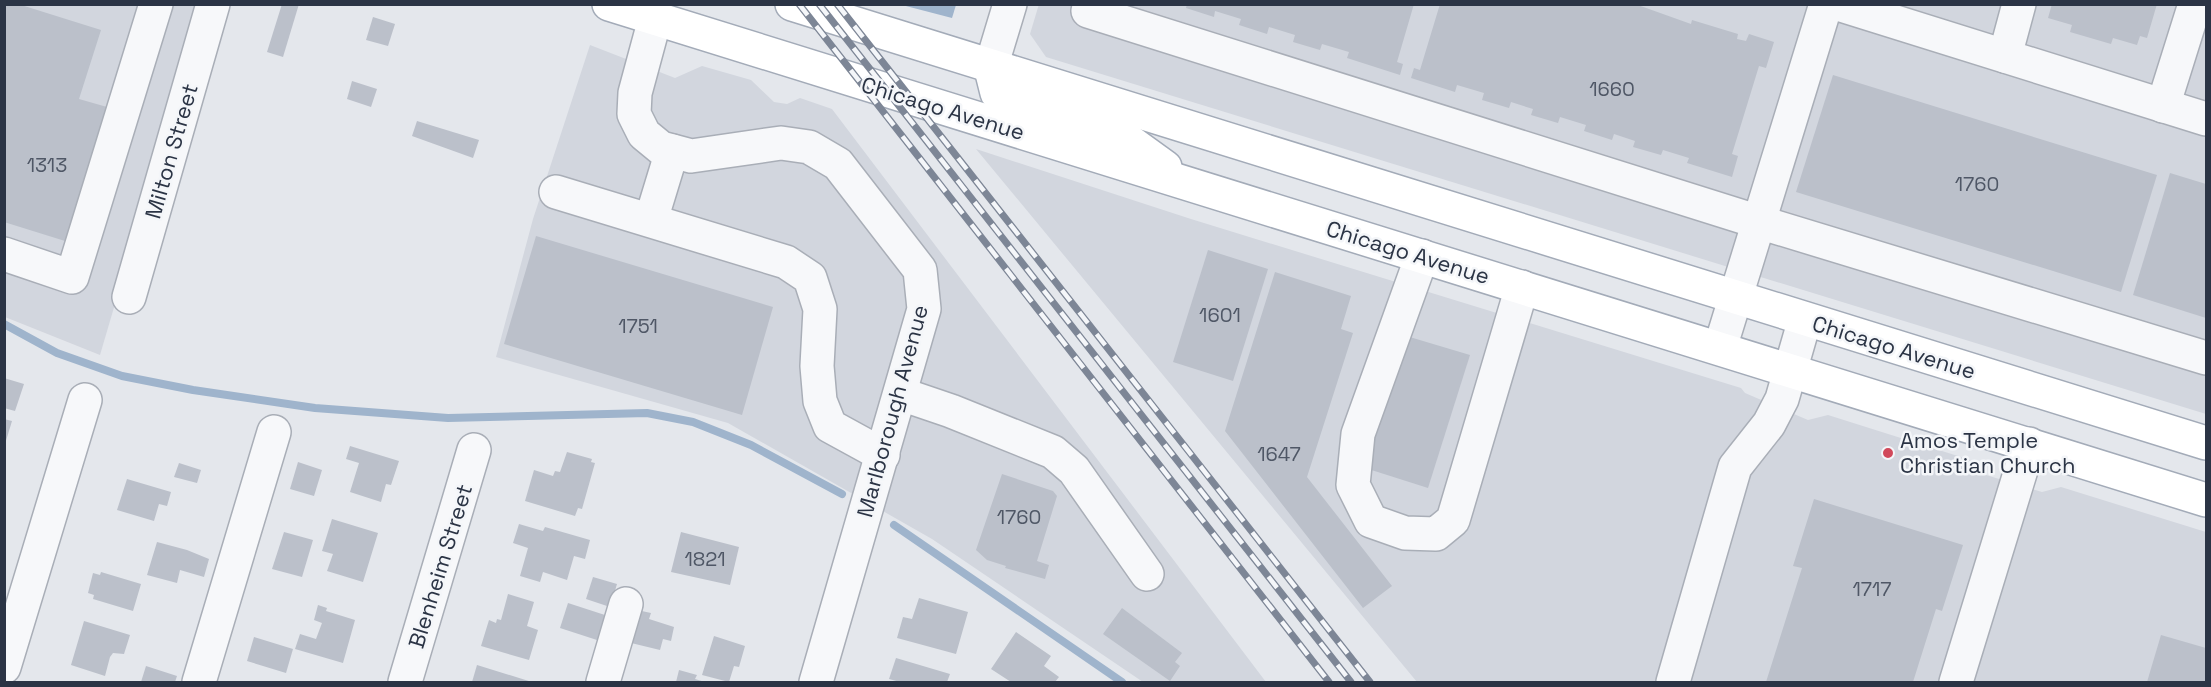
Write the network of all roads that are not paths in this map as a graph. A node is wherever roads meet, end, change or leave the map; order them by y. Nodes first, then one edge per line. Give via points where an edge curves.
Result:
1 (156, 4) edge
2 (213, 4) edge
3 (609, 4) edge
4 (792, 4) edge
5 (1010, 4) edge
6 (1090, 4) edge
7 (1826, 4) edge
8 (1838, 4) edge
9 (2019, 4) edge
10 (2195, 4) edge
11 (657, 12) edge
12 (2005, 56) junction
13 (991, 67) junction
14 (2163, 105) junction
15 (2206, 119) edge
16 (672, 151) junction
17 (1188, 184) junction
18 (556, 192) dead end
19 (651, 220) junction
20 (1759, 222) junction
21 (4, 254) edge
22 (1422, 256) junction
23 (1522, 287) junction
24 (129, 297) dead end
25 (1735, 297) junction
26 (1805, 319) junction
27 (1720, 348) junction
28 (2206, 358) edge
29 (1790, 370) junction
30 (901, 394) junction
31 (86, 400) dead end
32 (274, 432) dead end
33 (2206, 443) edge
34 (2029, 444) junction
35 (474, 450) dead end
36 (883, 455) junction
37 (2206, 500) edge
38 (1147, 574) dead end
39 (626, 604) dead end
40 (4, 667) edge
41 (199, 682) edge
42 (405, 682) edge
43 (603, 682) edge
44 (816, 682) edge
45 (1672, 682) edge
46 (1956, 682) edge

1 - 21 street via 72,277
2 - 24 street, Milton Street
3 - 11 main road, Chicago Avenue
4 - 13 main road, Chicago Avenue
5 - 13 street
6 - 20 street via 1088,11
7 - 20 street
8 - 12 street
9 - 12 street
10 - 14 street
11 - 16 street, Marlborough Avenue via 635,93 634,114 644,134 661,148
11 - 17 main road, Chicago Avenue
12 - 14 street
13 - 17 main road via 997,93 1118,133
13 - 25 main road, Chicago Avenue
14 - 15 street
16 - 19 street
16 - 30 street, Marlborough Avenue via 691,156 781,143 810,147 838,164 920,270 924,309
17 - 22 main road, Chicago Avenue
18 - 19 street
19 - 36 street via 786,262 810,278 820,309 816,366 820,401 830,426
20 - 25 street
20 - 28 street
22 - 23 main road, Chicago Avenue
22 - 23 street via 1358,434 1353,485 1371,521 1405,533 1436,534 1453,520
23 - 27 main road, Chicago Avenue
25 - 26 main road, Chicago Avenue
25 - 27 street
26 - 29 street
26 - 33 main road, Chicago Avenue
27 - 29 main road, Chicago Avenue
29 - 34 main road, Chicago Avenue
29 - 45 street via 1782,399 1769,424 1735,467
30 - 36 street, Marlborough Avenue
30 - 38 street via 1053,452 1074,470
31 - 40 street
32 - 41 street
34 - 37 main road, Chicago Avenue
34 - 46 street
35 - 42 street, Blenheim Street
36 - 44 street, Marlborough Avenue
39 - 43 street

